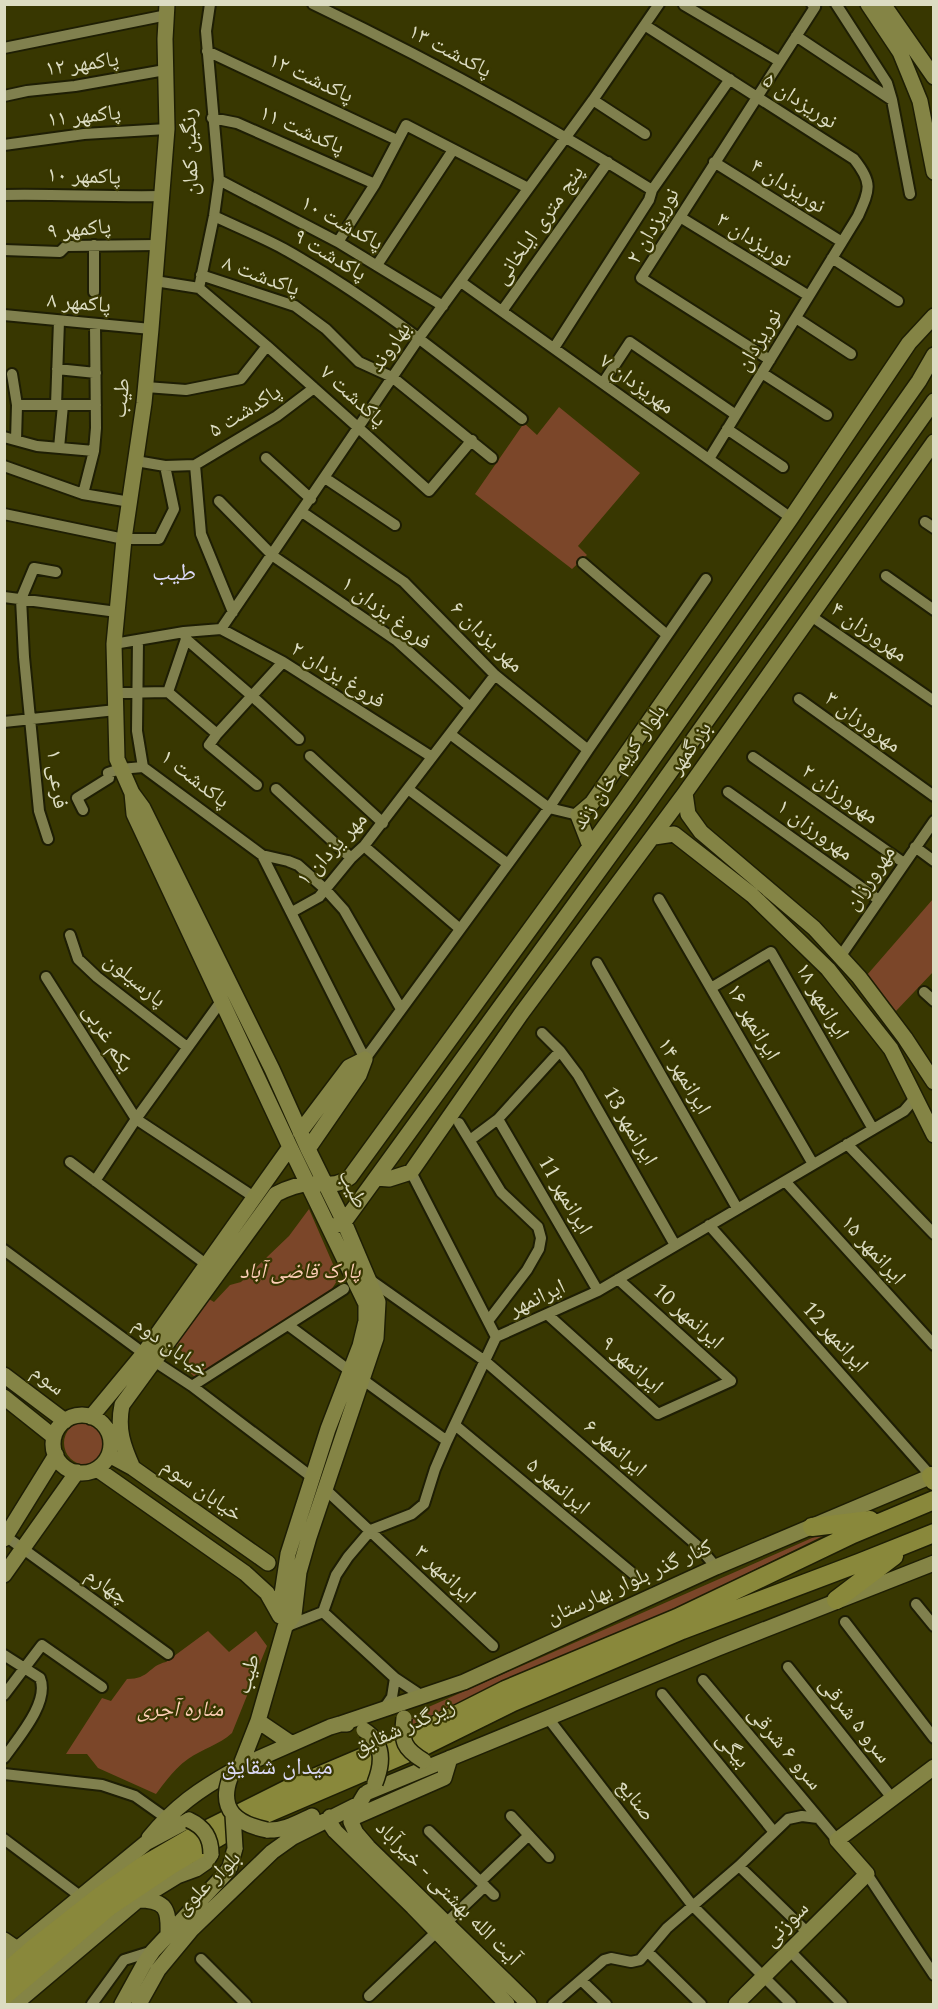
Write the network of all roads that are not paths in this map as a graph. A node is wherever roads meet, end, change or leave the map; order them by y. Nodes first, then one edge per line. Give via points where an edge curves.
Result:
1 (210, 4) edge
2 (313, 4) edge
3 (659, 4) edge
4 (836, 4) edge
5 (868, 4) edge
6 (883, 4) edge
7 (684, 5) edge
8 (813, 6) edge
9 (167, 10) edge
10 (646, 26) junction
11 (796, 36) junction
12 (4, 48) edge
13 (207, 51) junction
14 (779, 61) junction
15 (165, 70) junction
16 (933, 77) edge
17 (730, 79) junction
18 (4, 96) edge
19 (757, 96) junction
20 (592, 100) junction
21 (892, 100) junction
22 (212, 118) junction
23 (167, 129) junction
24 (645, 134) dead end
25 (566, 136) junction
26 (397, 140) junction
27 (4, 145) edge
28 (453, 150) junction
29 (608, 162) junction
30 (714, 162) junction
31 (933, 172) edge
32 (219, 180) junction
33 (375, 184) junction
34 (528, 188) junction
35 (652, 190) junction
36 (910, 194) dead end
37 (4, 195) edge
38 (162, 196) junction
39 (214, 216) junction
40 (680, 217) junction
41 (339, 242) junction
42 (842, 242) junction
43 (94, 245) junction
44 (158, 245) junction
45 (4, 250) edge
46 (832, 258) junction
47 (377, 265) junction
48 (201, 275) junction
49 (155, 282) junction
50 (460, 282) junction
51 (199, 288) junction
52 (94, 292) dead end
53 (809, 296) junction
54 (898, 301) dead end
55 (443, 306) junction
56 (502, 311) junction
57 (4, 315) edge
58 (933, 316) edge
59 (796, 318) junction
60 (59, 321) junction
61 (96, 324) junction
62 (151, 328) junction
63 (419, 338) junction
64 (267, 346) junction
65 (554, 348) junction
66 (851, 354) dead end
67 (933, 356) edge
68 (770, 360) junction
69 (57, 369) junction
70 (96, 372) junction
71 (762, 373) junction
72 (12, 374) dead end
73 (392, 377) junction
74 (603, 383) junction
75 (146, 387) junction
76 (314, 388) junction
77 (933, 401) edge
78 (17, 405) junction
79 (60, 405) junction
80 (96, 405) junction
81 (736, 415) junction
82 (827, 415) dead end
83 (522, 419) dead end
84 (358, 428) junction
85 (728, 429) junction
86 (4, 437) edge
87 (16, 440) junction
88 (472, 440) junction
89 (933, 442) edge
90 (59, 448) junction
91 (94, 452) junction
92 (266, 458) dead end
93 (492, 458) dead end
94 (709, 459) junction
95 (136, 461) junction
96 (195, 465) junction
97 (4, 466) edge
98 (165, 466) junction
99 (783, 467) dead end
100 (325, 478) junction
101 (83, 494) junction
102 (311, 499) junction
103 (219, 501) dead end
104 (130, 502) junction
105 (302, 512) junction
106 (4, 514) edge
107 (791, 518) junction
108 (396, 525) dead end
109 (124, 539) junction
110 (273, 556) junction
111 (583, 564) dead end
112 (56, 572) dead end
113 (886, 576) dead end
114 (706, 579) dead end
115 (4, 597) edge
116 (21, 599) junction
117 (933, 610) edge
118 (117, 612) junction
119 (233, 612) junction
120 (811, 616) junction
121 (222, 628) junction
122 (667, 635) junction
123 (185, 636) junction
124 (138, 640) junction
125 (114, 644) junction
126 (283, 663) junction
127 (495, 675) junction
128 (168, 692) junction
129 (115, 693) junction
130 (138, 693) junction
131 (252, 696) junction
132 (799, 699) dead end
133 (933, 701) edge
134 (470, 707) junction
135 (116, 710) junction
136 (30, 719) junction
137 (4, 722) edge
138 (217, 734) junction
139 (450, 734) junction
140 (298, 740) dead end
141 (588, 750) junction
142 (310, 756) dead end
143 (432, 757) junction
144 (753, 757) dead end
145 (143, 767) junction
146 (120, 769) junction
147 (257, 785) dead end
148 (276, 789) dead end
149 (408, 789) junction
150 (728, 792) dead end
151 (686, 794) junction
152 (933, 796) edge
153 (549, 808) junction
154 (83, 810) dead end
155 (578, 815) junction
156 (933, 821) edge
157 (383, 823) junction
158 (654, 837) junction
159 (48, 839) dead end
160 (364, 846) junction
161 (590, 846) junction
162 (915, 847) junction
163 (262, 855) junction
164 (351, 858) junction
165 (933, 861) edge
166 (904, 863) junction
167 (508, 864) junction
168 (766, 887) junction
169 (326, 890) junction
170 (659, 899) dead end
171 (757, 900) junction
172 (879, 900) junction
173 (292, 912) junction
174 (460, 929) junction
175 (70, 935) dead end
176 (840, 957) junction
177 (597, 963) dead end
178 (557, 964) junction
179 (46, 977) dead end
180 (711, 988) junction
181 (924, 992) dead end
182 (507, 995) junction
183 (228, 996) junction
184 (933, 1001) edge
185 (401, 1009) junction
186 (542, 1033) dead end
187 (187, 1047) junction
188 (560, 1051) junction
189 (365, 1059) junction
190 (933, 1082) edge
191 (916, 1096) junction
192 (455, 1117) junction
193 (136, 1119) junction
194 (498, 1119) junction
195 (304, 1126) junction
196 (873, 1129) junction
197 (320, 1131) junction
198 (933, 1136) edge
199 (470, 1140) junction
200 (847, 1144) junction
201 (290, 1147) junction
202 (308, 1149) junction
203 (70, 1162) dead end
204 (813, 1164) junction
205 (411, 1172) junction
206 (352, 1175) junction
207 (95, 1181) junction
208 (785, 1181) junction
209 (373, 1183) junction
210 (308, 1184) junction
211 (325, 1184) junction
212 (254, 1197) junction
213 (737, 1208) junction
214 (344, 1222) junction
215 (709, 1225) junction
216 (330, 1228) junction
217 (933, 1234) edge
218 (675, 1245) junction
219 (4, 1250) edge
220 (212, 1269) junction
221 (369, 1279) junction
222 (618, 1279) junction
223 (344, 1289) dead end
224 (598, 1291) junction
225 (547, 1314) junction
226 (488, 1321) junction
227 (288, 1325) junction
228 (496, 1337) junction
229 (933, 1345) edge
230 (149, 1357) junction
231 (485, 1361) junction
232 (4, 1375) edge
233 (356, 1375) junction
234 (731, 1381) joint
235 (192, 1386) junction
236 (4, 1397) edge
237 (91, 1417) junction
238 (64, 1421) junction
239 (454, 1425) junction
240 (54, 1437) junction
241 (447, 1441) junction
242 (56, 1455) junction
243 (109, 1455) junction
244 (133, 1468) junction
245 (97, 1469) junction
246 (77, 1472) junction
247 (933, 1477) edge
248 (313, 1478) junction
249 (325, 1489) junction
250 (933, 1500) edge
251 (192, 1512) junction
252 (895, 1516) junction
253 (180, 1526) junction
254 (812, 1527) junction
255 (370, 1530) junction
256 (302, 1534) junction
257 (926, 1536) edge
258 (5, 1537) edge
259 (23, 1549) junction
260 (288, 1554) junction
261 (268, 1563) junction
262 (933, 1563) edge
263 (716, 1567) junction
264 (245, 1573) junction
265 (4, 1575) edge
266 (637, 1576) dead end
267 (836, 1600) junction
268 (916, 1604) dead end
269 (323, 1612) junction
270 (282, 1621) junction
271 (845, 1622) dead end
272 (933, 1626) edge
273 (493, 1646) dead end
274 (168, 1654) dead end
275 (4, 1655) edge
276 (788, 1667) dead end
277 (23, 1669) junction
278 (395, 1678) junction
279 (703, 1680) dead end
280 (102, 1687) dead end
281 (427, 1694) junction
282 (662, 1694) dead end
283 (4, 1695) edge
284 (383, 1710) junction
285 (548, 1718) junction
286 (258, 1721) junction
287 (340, 1724) junction
288 (933, 1738) edge
289 (292, 1744) junction
290 (4, 1758) edge
291 (450, 1758) junction
292 (933, 1767) edge
293 (234, 1772) junction
294 (4, 1774) edge
295 (369, 1790) junction
296 (892, 1798) junction
297 (233, 1815) junction
298 (511, 1816) dead end
299 (330, 1817) junction
300 (166, 1818) junction
301 (818, 1818) junction
302 (429, 1831) dead end
303 (774, 1832) junction
304 (528, 1836) junction
305 (4, 1839) edge
306 (837, 1840) junction
307 (146, 1842) junction
308 (211, 1848) junction
309 (549, 1857) dead end
310 (739, 1866) junction
311 (867, 1875) junction
312 (483, 1884) junction
313 (494, 1895) dead end
314 (80, 1896) junction
315 (138, 1900) junction
316 (692, 1905) junction
317 (441, 1926) junction
318 (808, 1933) junction
319 (168, 1934) junction
320 (11, 1945) edge
321 (153, 1951) junction
322 (790, 1951) junction
323 (648, 1952) junction
324 (201, 1959) dead end
325 (4, 1960) edge
326 (4, 1974) edge
327 (933, 1976) edge
328 (764, 1977) junction
329 (581, 1980) junction
330 (4, 1996) edge
331 (369, 1996) dead end
332 (15, 2004) edge
333 (92, 2004) edge
334 (122, 2004) edge
335 (139, 2004) edge
336 (246, 2004) edge
337 (507, 2004) edge
338 (529, 2004) edge
339 (553, 2004) edge
340 (606, 2004) edge
341 (701, 2004) edge
342 (736, 2004) edge
343 (791, 2004) edge
344 (842, 2004) edge

1 - 13 street, رنگین کمان
2 - 25 street, پاکدشت ۱۳ via 406,49
3 - 10 street, بهاروند
4 - 21 street via 886,83
5 - 31 main road via 900,52 920,101
6 - 16 main road
7 - 14 street
8 - 11 street, نوریزدان ۲
9 - 12 street
9 - 15 main road, طیب
10 - 17 street, نوریزدان ۵
10 - 20 street, بهاروند
11 - 14 street, نوریزدان ۲
11 - 21 street
13 - 22 street, رنگین کمان
13 - 26 street, پاکدشت ۱۲
14 - 19 street, نوریزدان ۲
15 - 18 street, پاکمهر ۱۲
15 - 23 main road, طیب
17 - 19 street, نوریزدان ۵
17 - 35 street
19 - 30 street, نوریزدان ۲
19 - 42 street, نوریزدان ۵ via 854,159 866,174 868,195
20 - 24 street
20 - 25 street, بهاروند
21 - 36 street
22 - 32 street, رنگین کمان
22 - 33 street, پاکدشت ۱۱ via 237,123
23 - 27 street, پاکمهر ۱۱ via 84,134
23 - 38 main road, طیب
25 - 29 street, پاکدشت ۱۳
25 - 34 street, بهاروند
26 - 28 street via 406,125
26 - 33 street
28 - 34 street
28 - 47 street
29 - 35 street, پاکدشت ۱۳
29 - 56 street, پنج متری ایلخانی
30 - 40 street, نوریزدان ۲
30 - 42 street, نوریزدان ۴
32 - 39 street, رنگین کمان
32 - 41 street, پاکدشت ۱۰
33 - 41 street
34 - 50 street, بهاروند
35 - 65 street
37 - 38 street, پاکمهر ۱۰
38 - 44 main road, طیب
39 - 48 street, رنگین کمان
39 - 63 street, پاکدشت ۹ via 283,248
40 - 53 street, نوریزدان ۳
40 - 68 street, نوریزدان ۲ via 641,278
41 - 47 street, پاکدشت ۱۰
42 - 46 street, نوریزدان
43 - 44 street, پاکمهر ۹
43 - 45 street, پاکمهر ۹ via 66,246 60,252
43 - 52 street
44 - 49 main road, طیب
46 - 53 street, نوریزدان
46 - 54 street
47 - 55 street, پاکدشت ۱۰
48 - 51 street, رنگین کمان
48 - 73 street, پاکدشت ۸ via 295,306 326,329 359,362
49 - 51 street
49 - 62 main road, طیب
50 - 55 street, بهاروند
50 - 56 street, مهریزدان ۷
51 - 64 street, پاکدشت ۷
53 - 59 street, نوریزدان
55 - 63 street, بهاروند
56 - 65 street, مهریزدان ۷
57 - 60 street, پاکمهر ۸
58 - 107 main road via 909,343
59 - 66 street
59 - 68 street, نوریزدان
60 - 61 street, پاکمهر ۸
60 - 69 street
61 - 62 street, پاکمهر ۸
61 - 70 street
62 - 75 main road, طیب
63 - 73 street, بهاروند
63 - 83 street, پاکدشت ۹
64 - 75 street via 241,379 186,390
64 - 76 street, پاکدشت ۷
65 - 74 street, مهریزدان ۷
67 - 161 main road, بلوار کریم خان زند
68 - 71 street, نوریزدان
69 - 70 street
69 - 79 street
70 - 80 street
71 - 81 street, نوریزدان
71 - 82 street
72 - 78 street
73 - 84 street, بهاروند
73 - 88 street, پاکدشت ۸
74 - 81 street via 630,342
74 - 94 street, مهریزدان ۷
75 - 95 main road, طیب
76 - 84 street, پاکدشت ۷
76 - 96 street, پاکدشت ۵ via 277,416
77 - 182 main road, بلوار کریم خان زند
78 - 79 street
78 - 87 street
79 - 80 street
79 - 90 street
80 - 91 street
81 - 85 street, نوریزدان
84 - 88 street, پاکدشت ۷ via 429,491
84 - 100 street, بهاروند
85 - 94 street, نوریزدان
85 - 99 street
86 - 87 street
87 - 90 street
88 - 93 street, پاکدشت ۸
89 - 120 main road, بزرگمهر
90 - 91 street
91 - 101 street
92 - 102 street
94 - 107 street, مهریزدان ۷
95 - 98 street
95 - 104 main road, طیب
96 - 98 street
96 - 119 street via 201,534
97 - 101 street
98 - 109 street via 174,509 159,539
100 - 102 street, بهاروند
100 - 108 street
101 - 104 street
102 - 105 street, بهاروند
103 - 110 street, فروغ یزدان ۱
104 - 109 main road, طیب
105 - 110 street, بهاروند
105 - 127 street, مهر یزدان ۶ via 404,582
106 - 109 street
107 - 155 main road via 592,803
109 - 118 main road, طیب
110 - 119 street, بهاروند
110 - 134 street, فروغ یزدان ۱ via 397,641
111 - 122 street
112 - 116 street, فرعی ۱ via 34,568
113 - 117 street
114 - 122 street
115 - 116 street
116 - 118 street
116 - 136 street, فرعی ۱
118 - 125 main road, طیب
119 - 121 street, بهاروند
120 - 133 street, مهرورزان ۴
120 - 151 main road, بزرگمهر
121 - 123 street
121 - 126 street, فروغ یزدان ۲
122 - 141 street
123 - 124 street
123 - 128 street
123 - 131 street
124 - 125 street
124 - 130 street, پاکدشت ۱
125 - 129 main road, طیب
126 - 131 street
126 - 143 street, فروغ یزدان ۲
127 - 134 street, مهر یزدان ۱
127 - 141 street, مهر یزدان ۶
128 - 130 street
128 - 138 street
129 - 130 street
129 - 135 main road, طیب
130 - 145 street, پاکدشت ۱ via 137,731
131 - 138 street
131 - 140 street
132 - 152 street, مهرورزان ۳
134 - 139 street, مهر یزدان ۱
135 - 136 street
135 - 146 main road, طیب
136 - 137 street
136 - 159 street, فرعی ۱ via 39,811
138 - 147 street via 209,745
139 - 143 street, مهر یزدان ۱
139 - 153 street
141 - 153 street
142 - 157 street
143 - 149 street, مهر یزدان ۱
144 - 166 street, مهرورزان ۲
145 - 146 street
145 - 163 street, پاکدشت ۱
146 - 154 street via 108,773 109,778 77,798
146 - 183 main road, طیب via 143,808
148 - 164 street
149 - 157 street, مهر یزدان ۱
149 - 167 street
150 - 172 street, مهرورزان ۱
151 - 158 main road
151 - 168 main road, بزرگمهر via 688,814 701,832
153 - 155 street
153 - 167 street
155 - 161 main road
156 - 162 street, مهرورزان
157 - 160 street, مهر یزدان ۱
158 - 171 main road via 674,834
158 - 178 main road
160 - 164 street, مهر یزدان ۱
160 - 174 street
161 - 206 main road, بلوار کریم خان زند
162 - 165 street
162 - 166 street, مهرورزان
163 - 169 street, پاکدشت ۱ via 298,866
163 - 173 street
164 - 169 street, مهر یزدان ۱
166 - 172 street, مهرورزان
167 - 174 street
168 - 171 main road
168 - 176 main road, بزرگمهر via 814,928
169 - 173 street, مهر یزدان ۱
169 - 185 street, پاکدشت ۱ via 345,910
170 - 180 street, ایرانمهر ۱۶
171 - 191 main road via 828,969 891,1049
172 - 176 street, مهرورزان
173 - 189 street, مهر یزدان ۱
174 - 185 street
175 - 187 street, پارسیلون via 78,959
176 - 190 main road, بزرگمهر via 898,1029
177 - 213 street, ایرانمهر ۱۴
178 - 182 main road
178 - 192 main road
179 - 193 street, یکم غربی
180 - 196 street, ایرانمهر ۱۸ via 771,952
180 - 204 street, ایرانمهر ۱۶
181 - 184 street
182 - 209 main road, بلوار کریم خان زند
183 - 187 street
183 - 195 main road, طیب
183 - 201 main road, طیب
185 - 189 street
186 - 188 street, ایرانمهر 13
187 - 193 street
188 - 194 street
188 - 218 street, ایرانمهر 13 via 578,1075
189 - 195 main road via 349,1067
189 - 197 main road via 359,1075
191 - 196 street, ایرانمهر via 904,1111
191 - 198 main road
192 - 199 street
192 - 205 main road
193 - 207 street
193 - 212 street
194 - 199 street
194 - 224 street, ایرانمهر 11
195 - 197 main road
195 - 202 main road, طیب
196 - 200 street, ایرانمهر
197 - 202 main road
199 - 226 street via 501,1192 538,1227 541,1238 527,1270
200 - 204 street, ایرانمهر
200 - 217 street
201 - 210 main road, طیب
201 - 212 main road
202 - 211 main road, طیب
203 - 207 street
204 - 208 street, ایرانمهر
205 - 209 main road
205 - 226 street
206 - 209 main road via 361,1188
206 - 211 main road via 342,1184
207 - 220 street
208 - 213 street, ایرانمهر
208 - 229 street, ایرانمهر ۱۵
209 - 214 main road, بلوار کریم خان زند
210 - 211 main road
210 - 216 main road, طیب
210 - 220 main road via 276,1194
211 - 214 main road, طیب
212 - 220 main road
213 - 215 street, ایرانمهر
214 - 216 main road
214 - 221 main road, طیب
215 - 218 street, ایرانمهر
215 - 247 street, ایرانمهر 12
216 - 233 main road, طیب via 366,1304
218 - 222 street, ایرانمهر
219 - 230 street, خیابان دوم
220 - 230 main road
221 - 231 street, ایرانمهر ۶
221 - 233 main road, طیب via 378,1302 376,1338
222 - 224 street, ایرانمهر
222 - 234 street, ایرانمهر 10
223 - 227 street
224 - 225 street, ایرانمهر
225 - 228 street, ایرانمهر
225 - 234 street, ایرانمهر ۹ via 658,1414
226 - 228 street
227 - 233 street
227 - 235 street
228 - 231 street, ایرانمهر
230 - 235 street, خیابان دوم
230 - 237 main road
230 - 244 main road via 122,1405 119,1420
231 - 239 street, ایرانمهر
231 - 263 street, ایرانمهر ۶ via 699,1547
232 - 238 main road, سوم
233 - 241 street
233 - 248 main road, طیب via 328,1429
233 - 249 main road, طیب
235 - 248 street, خیابان دوم
236 - 240 main road, سوم
237 - 238 main road
237 - 243 main road via 100,1421 110,1436
238 - 240 main road
239 - 241 street, ایرانمهر
239 - 266 street, ایرانمهر ۵
240 - 242 main road
241 - 255 street, ایرانمهر via 424,1504 412,1514
242 - 246 main road via 68,1469
242 - 258 main road
243 - 244 main road, خیابان سوم
243 - 245 main road
244 - 251 main road, خیابان سوم
245 - 246 main road
245 - 253 main road, خیابان سوم
246 - 259 main road
247 - 254 main road, کنار گذر بلوار بهارستان
248 - 256 main road, طیب
249 - 255 street, ایرانمهر ۳
249 - 256 main road, طیب
250 - 252 main road
251 - 253 main road
251 - 261 main road, خیابان سوم
252 - 254 main road
252 - 326 main road, زیرگذر شقایق via 677,1618 505,1689 420,1733 288,1789 194,1836 117,1884
253 - 264 main road, خیابان سوم
254 - 263 main road, کنار گذر بلوار بهارستان
255 - 269 street, ایرانمهر via 336,1575
255 - 273 street, ایرانمهر ۳
256 - 260 main road, طیب
256 - 270 main road, طیب via 294,1615
257 - 267 main road
257 - 308 main road, زیرگذر شقایق via 682,1630 523,1698 422,1747 247,1822
258 - 259 street, چهارم
259 - 265 main road
259 - 274 street, چهارم
260 - 261 main road
260 - 270 main road, طیب
261 - 264 main road
262 - 267 main road
263 - 281 main road, کنار گذر بلوار بهارستان via 464,1682
264 - 270 main road, خیابان سوم via 267,1593
267 - 285 main road
268 - 272 street
269 - 270 street
269 - 278 street
270 - 286 main road, طیب
271 - 288 street
275 - 277 street
276 - 296 street, سرو ۵ شرقی
277 - 280 street via 42,1645
277 - 283 street
277 - 290 street via 40,1678 42,1696
278 - 281 street
278 - 284 street via 392,1697
279 - 301 street, سرو ۶ شرقی
281 - 284 main road, کنار گذر بلوار بهارستان
281 - 291 main road, bridge via 404,1718 405,1746 424,1761
282 - 303 street, بیگی
284 - 287 main road, کنار گذر بلوار بهارستان
285 - 291 main road
285 - 316 street, صنایع
286 - 289 main road
286 - 293 main road, طیب
287 - 289 main road
287 - 295 main road, bridge via 364,1730 375,1739 381,1765
289 - 293 main road
291 - 295 main road
291 - 317 main road, آیت الله بهشتی - خیرآباد via 444,1778 367,1811 351,1822 356,1833
292 - 296 main road
293 - 297 main road, bridge via 226,1796
293 - 300 main road via 185,1800
294 - 300 street via 102,1785 135,1796
295 - 297 main road, bridge via 276,1831 246,1825
295 - 299 main road, بلوار علوی via 358,1804
296 - 306 main road
297 - 319 main road, بلوار علوی, bridge via 235,1848 230,1867
298 - 304 street
299 - 317 main road, آیت الله بهشتی - خیرآباد via 335,1831
299 - 335 main road, بلوار علوی via 272,1852 192,1929 158,1970
300 - 307 main road
301 - 303 street via 788,1819
301 - 306 street, سرو ۶ شرقی
302 - 312 street
303 - 310 street
304 - 309 street
304 - 312 street
305 - 314 street
306 - 311 main road
307 - 308 main road, bridge via 189,1821 208,1835
307 - 314 main road
308 - 315 main road via 206,1862
308 - 330 main road, زیرگذر شقایق via 156,1874 110,1906
310 - 316 street
310 - 318 street
311 - 318 main road, سوزنی
311 - 327 street
312 - 313 street
312 - 317 street
314 - 320 main road
315 - 319 main road via 156,1902 166,1910
315 - 332 main road
316 - 323 street
316 - 328 street, صنایع
317 - 331 street
317 - 337 main road, آیت الله بهشتی - خیرآباد
317 - 338 main road, آیت الله بهشتی - خیرآباد
318 - 322 main road, سوزنی
319 - 321 main road, بلوار علوی
320 - 325 main road
321 - 333 street via 124,1960
321 - 334 main road, بلوار علوی
322 - 328 main road, سوزنی
322 - 344 street
323 - 329 street via 636,1961 604,1960
323 - 341 street
324 - 336 street
328 - 342 main road, سوزنی
328 - 343 street, صنایع
329 - 339 street
329 - 340 street

